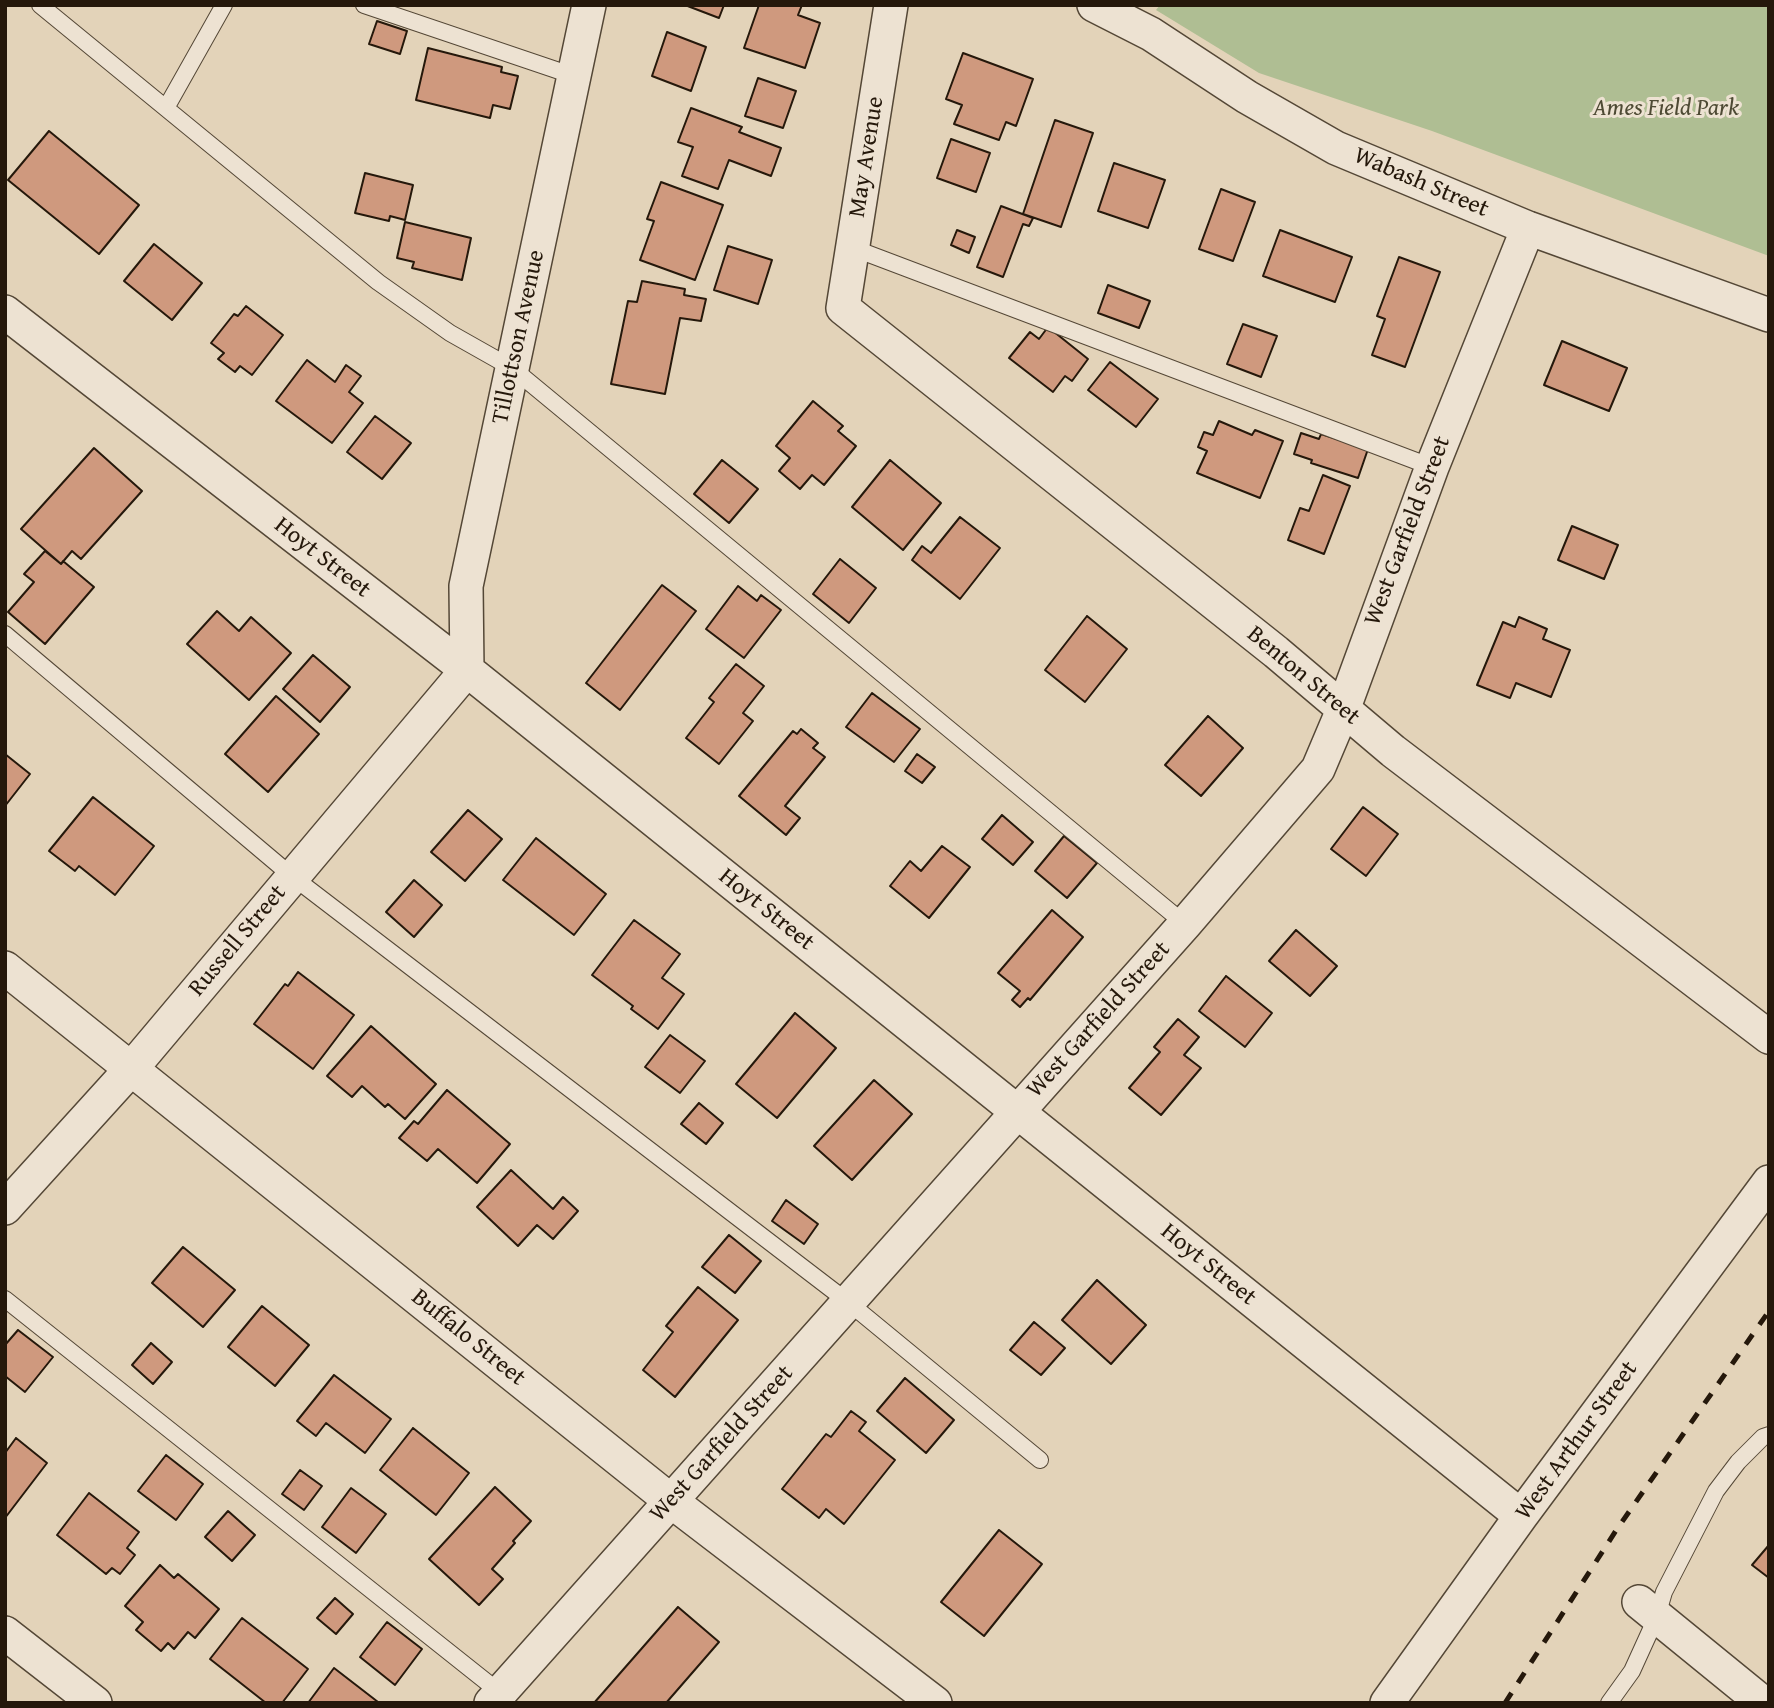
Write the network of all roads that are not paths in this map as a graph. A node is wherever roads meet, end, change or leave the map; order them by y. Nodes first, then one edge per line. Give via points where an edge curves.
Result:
1 (40, 5) edge
2 (224, 5) edge
3 (364, 5) edge
4 (589, 5) edge
5 (891, 5) edge
6 (1094, 5) edge
7 (574, 76) junction
8 (166, 108) junction
9 (1528, 228) junction
10 (853, 248) junction
11 (844, 309) joint
12 (5, 312) edge
13 (1769, 315) edge
14 (512, 368) junction
15 (1432, 467) junction
16 (5, 634) edge
17 (467, 670) junction
18 (1343, 710) junction
19 (293, 877) junction
20 (1185, 924) junction
21 (5, 968) edge
22 (1769, 1037) edge
23 (131, 1069) junction
24 (1018, 1112) junction
25 (1769, 1182) edge
26 (5, 1208) edge
27 (5, 1299) edge
28 (848, 1302) junction
29 (1769, 1435) edge
30 (1040, 1460) dead end
31 (671, 1501) junction
32 (1521, 1516) junction
33 (1648, 1609) junction
34 (5, 1633) edge
35 (501, 1699) edge
36 (94, 1703) edge
37 (935, 1703) edge
38 (1387, 1703) edge
39 (1609, 1703) edge
40 (1763, 1703) edge

1 - 8 lane
2 - 8 lane
3 - 7 lane
4 - 7 street, Tillottson Avenue
5 - 10 street, May Avenue
6 - 9 street, Wabash Street via 1151,34 1336,148
7 - 14 street, Tillottson Avenue
8 - 14 lane via 378,282 450,333
9 - 13 street, Wabash Street
9 - 15 street, West Garfield Street
10 - 11 street, May Avenue
10 - 15 lane
11 - 18 street, Benton Street
12 - 17 street, Hoyt Street
14 - 17 street, Tillottson Avenue via 466,586
14 - 20 lane
15 - 18 street, West Garfield Street
16 - 19 lane
17 - 19 street, Russell Street
17 - 24 street, Hoyt Street
18 - 20 street, West Garfield Street via 1318,769
18 - 22 street, Benton Street
19 - 23 street, Russell Street
19 - 28 lane
20 - 24 street, West Garfield Street
21 - 23 street, Buffalo Street
23 - 26 street, Russell Street
23 - 31 street, Buffalo Street
24 - 28 street, West Garfield Street
24 - 32 street, Hoyt Street
25 - 32 street, West Arthur Street
27 - 35 lane
28 - 30 lane
28 - 31 street, West Garfield Street
29 - 33 lane via 1738,1462 1716,1491 1664,1592
31 - 35 street, West Garfield Street
31 - 37 street, Buffalo Street
32 - 38 street, West Arthur Street
33 - 39 lane via 1632,1671
33 - 40 street
34 - 36 street

